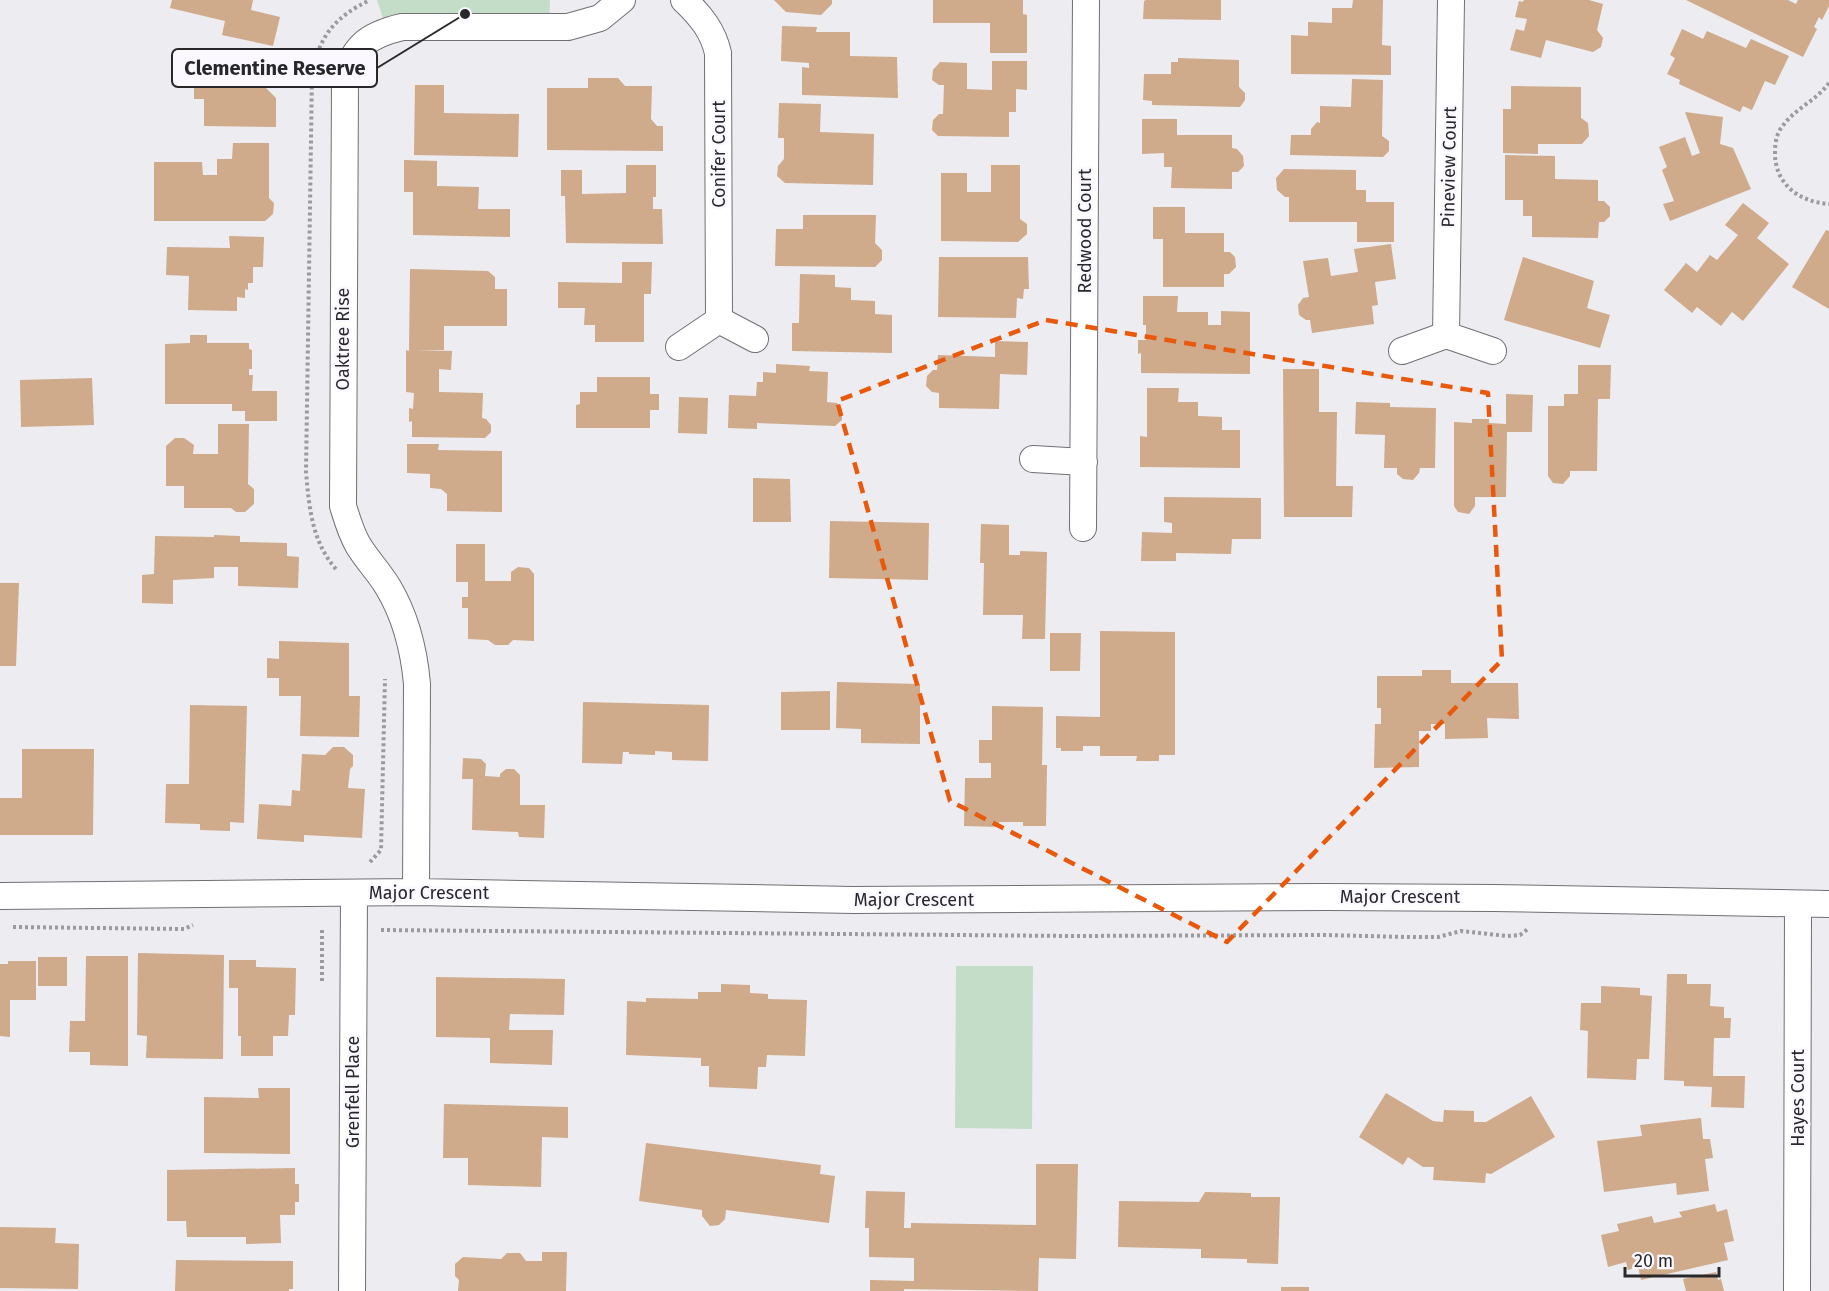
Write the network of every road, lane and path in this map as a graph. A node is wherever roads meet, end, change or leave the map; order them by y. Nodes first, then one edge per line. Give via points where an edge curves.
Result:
1 (622, 0) edge
2 (684, 0) edge
3 (1086, 0) edge
4 (1451, 0) edge
5 (1829, 83) edge
6 (1829, 204) edge
7 (719, 320) junction
8 (1446, 335) junction
9 (756, 339) dead end
10 (679, 346) dead end
11 (1402, 351) dead end
12 (1494, 351) dead end
13 (1033, 459) dead end
14 (1084, 462) junction
15 (1083, 528) dead end
16 (354, 892) junction
17 (416, 892) junction
18 (0, 896) edge
19 (1798, 904) junction
20 (1829, 904) edge
21 (1531, 920) dead end
22 (377, 930) dead end
23 (352, 1291) edge
24 (1797, 1291) edge

1 - 17 street, Oaktree Rise via 600,18 568,27 402,27 372,37 361,46 348,69 343,506 358,545 401,609 415,661
2 - 7 street, Conifer Court via 706,24 718,53
3 - 14 street, Redwood Court
4 - 8 street, Pineview Court
5 - 6 path via 1780,128 1775,145 1778,175 1790,190 1806,200
7 - 9 street
7 - 10 street
8 - 11 street
8 - 12 street
13 - 14 street
14 - 15 street, Redwood Court
16 - 17 street, Major Crescent
16 - 18 street, Major Crescent
16 - 23 street, Grenfell Place
17 - 19 street, Major Crescent via 853,900 1338,897
19 - 20 street, Major Crescent
19 - 24 street, Hayes Court
21 - 22 path via 1529,928 1520,935 1461,931 1438,937

